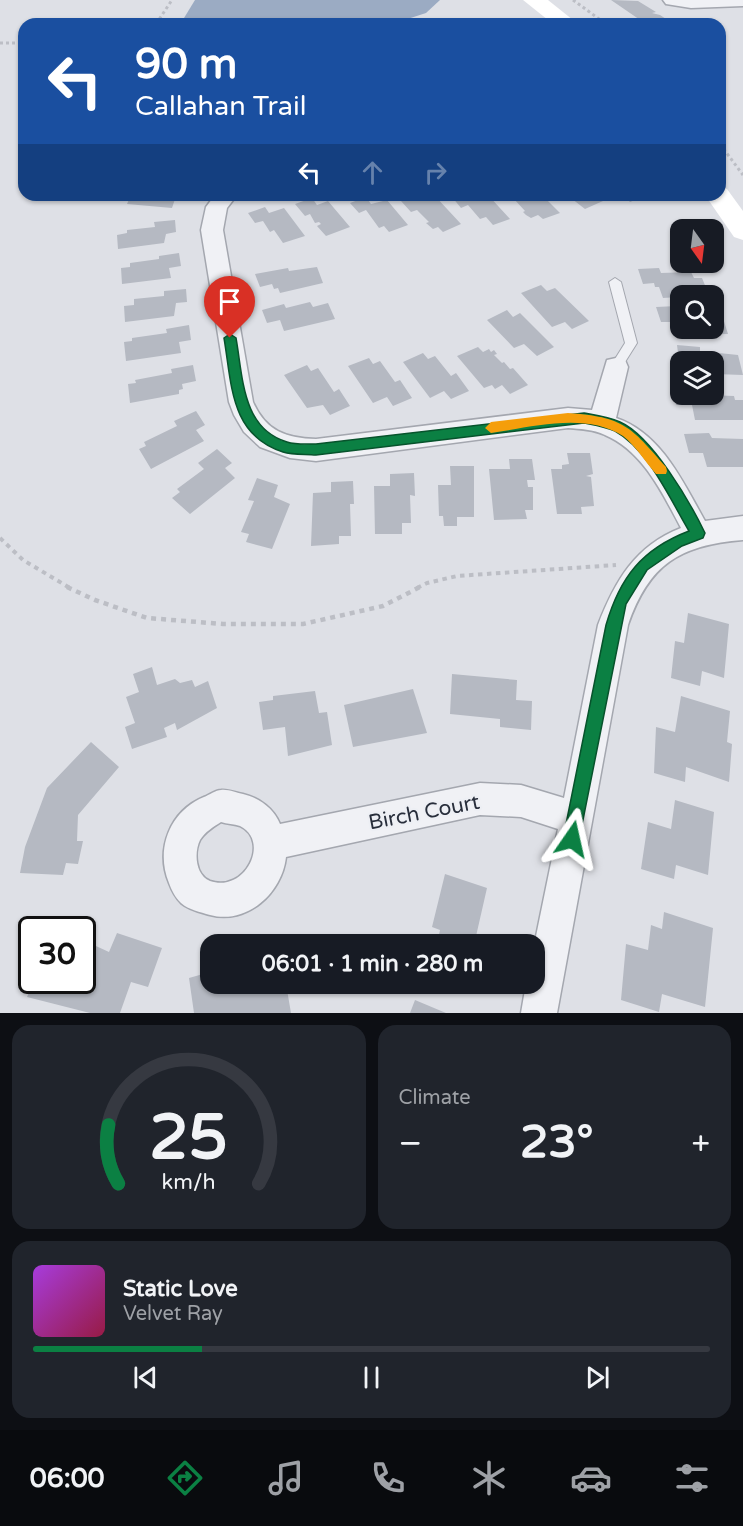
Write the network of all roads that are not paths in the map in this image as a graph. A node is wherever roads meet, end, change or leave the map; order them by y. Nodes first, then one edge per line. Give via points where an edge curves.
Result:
1 (534, 0) edge
2 (672, 0) edge
3 (743, 1) edge
4 (712, 2) edge
5 (559, 18) edge
6 (222, 201) edge
7 (722, 201) edge
8 (743, 231) edge
9 (615, 282) dead end
10 (616, 367) joint
11 (602, 421) junction
12 (743, 528) edge
13 (698, 533) junction
14 (576, 818) junction
15 (271, 843) dead end
16 (539, 1013) edge

1 - 5 street
2 - 4 street
3 - 4 street
6 - 11 street via 213,222 215,256 241,402 249,422 268,439 297,450 316,450 568,418
7 - 8 street
9 - 10 lane via 631,343
10 - 11 street
11 - 13 street via 628,433 657,464
12 - 13 street
13 - 14 street via 642,566 620,602
14 - 15 street, Birch Court via 521,801 480,800
14 - 16 street

